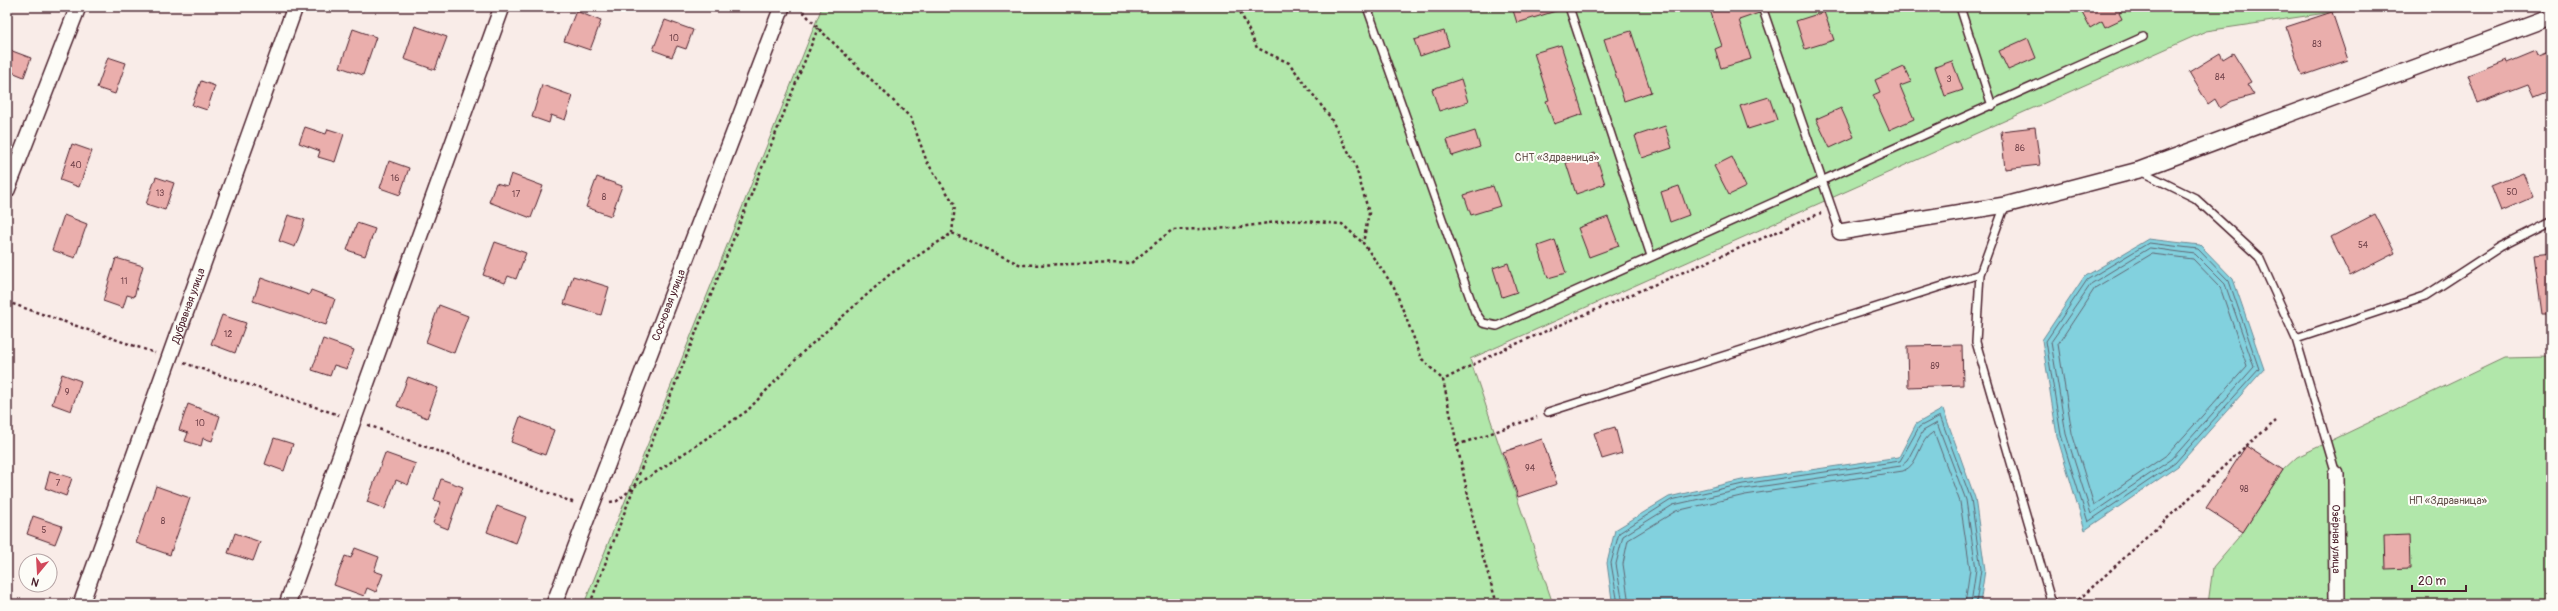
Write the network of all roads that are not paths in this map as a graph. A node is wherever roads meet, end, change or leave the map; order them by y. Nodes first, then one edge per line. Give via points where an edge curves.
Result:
1 (78, 7) edge
2 (295, 7) edge
3 (502, 7) edge
4 (782, 7) edge
5 (1367, 7) edge
6 (1569, 7) edge
7 (1762, 7) edge
8 (1960, 7) edge
9 (2551, 17) edge
10 (2143, 37) dead end
11 (1992, 106) junction
12 (2139, 170) junction
13 (1822, 182) junction
14 (7, 190) edge
15 (2005, 205) junction
16 (2551, 221) edge
17 (1840, 232) joint
18 (1651, 256) junction
19 (1980, 274) junction
20 (2296, 339) junction
21 (1548, 412) road end
22 (2336, 474) joint
23 (81, 604) edge
24 (287, 604) edge
25 (554, 604) edge
26 (2052, 604) edge
27 (2337, 604) edge

1 - 14 street
2 - 23 street, Дубравная улица
3 - 24 street
4 - 25 street, Сосновая улица
5 - 18 lane via 1475,312 1483,323 1497,326
6 - 18 lane
7 - 13 lane
8 - 11 lane
9 - 12 street
10 - 11 lane
11 - 13 lane
12 - 15 street
12 - 20 lane via 2195,198 2259,257
13 - 17 lane
13 - 18 lane
15 - 17 street
15 - 19 lane
16 - 20 lane via 2500,247 2426,296
19 - 21 lane
19 - 26 lane via 1976,342
20 - 22 lane
22 - 27 street, Озёрная улица

